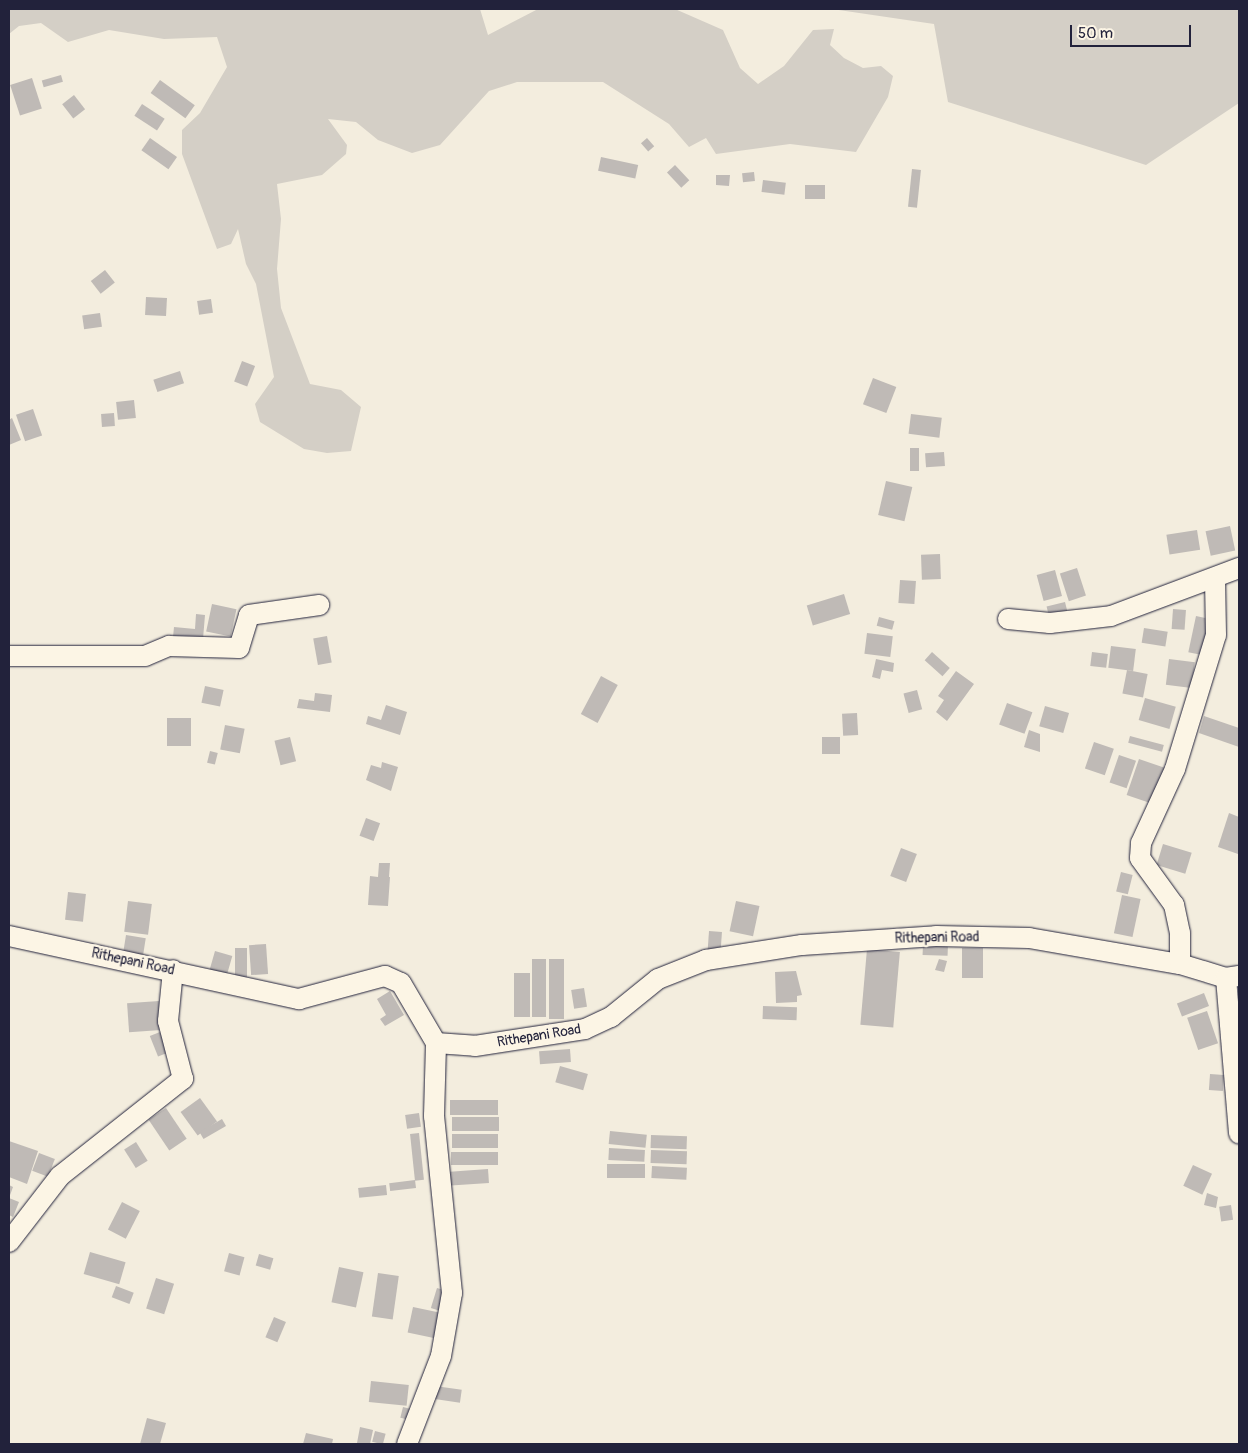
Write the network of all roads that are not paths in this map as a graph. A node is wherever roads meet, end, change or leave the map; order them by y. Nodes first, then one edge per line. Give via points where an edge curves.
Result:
1 (1239, 568) edge
2 (1215, 580) junction
3 (319, 605) dead end
4 (1008, 619) dead end
5 (9, 656) edge
6 (9, 936) edge
7 (1180, 964) junction
8 (173, 970) junction
9 (1232, 977) edge
10 (436, 1043) junction
11 (1239, 1133) edge
12 (9, 1242) edge
13 (407, 1444) edge

1 - 2 street
2 - 4 street via 1111,616 1050,623
2 - 7 street via 1216,635 1175,769 1141,843 1140,858 1174,905 1180,933
3 - 5 street via 249,615 239,648 169,646 145,656
6 - 8 street, Rithepani Road
7 - 9 street, Rithepani Road
7 - 10 street, Rithepani Road via 1029,938 936,936 802,945 706,960 658,979 611,1017 585,1029 475,1046
8 - 10 street, Rithepani Road via 299,999 385,976 401,983
8 - 12 street via 168,1021 183,1079 60,1176
9 - 11 street
10 - 13 street via 434,1116 452,1294 441,1356

